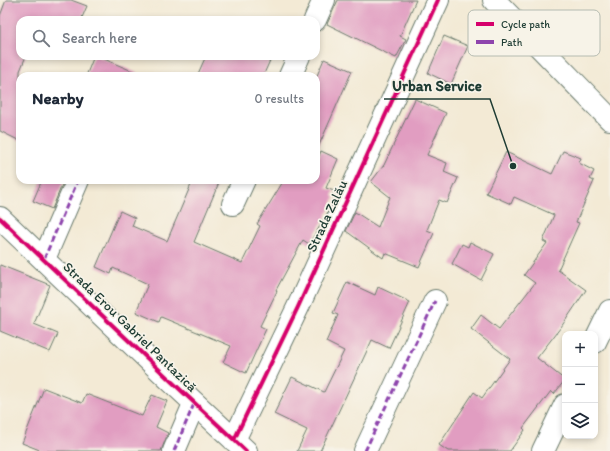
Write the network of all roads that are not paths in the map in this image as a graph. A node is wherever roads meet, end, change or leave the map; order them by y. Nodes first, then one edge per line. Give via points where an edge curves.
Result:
1 (324, 0) edge
2 (438, 0) edge
3 (494, 0) edge
4 (504, 10) edge
5 (317, 16) edge
6 (549, 56) edge
7 (297, 60) edge
8 (292, 72) edge
9 (610, 119) edge
10 (76, 184) edge
11 (242, 184) edge
12 (233, 204) dead end
13 (0, 218) edge
14 (44, 260) junction
15 (435, 302) dead end
16 (610, 311) edge
17 (598, 336) edge
18 (194, 404) junction
19 (562, 411) edge
20 (240, 446) edge
21 (174, 451) edge
22 (365, 451) edge
23 (543, 451) edge

1 - 5 street
2 - 20 street, Strada Zalău via 298,307
3 - 4 street
6 - 9 street
7 - 8 street
10 - 14 street
11 - 12 street
13 - 14 street, Strada Erou Gabriel Pantazică
14 - 18 street, Strada Erou Gabriel Pantazică
15 - 22 street
16 - 17 street
18 - 20 street, Strada Erou Gabriel Pantazică
18 - 21 street
19 - 23 street

